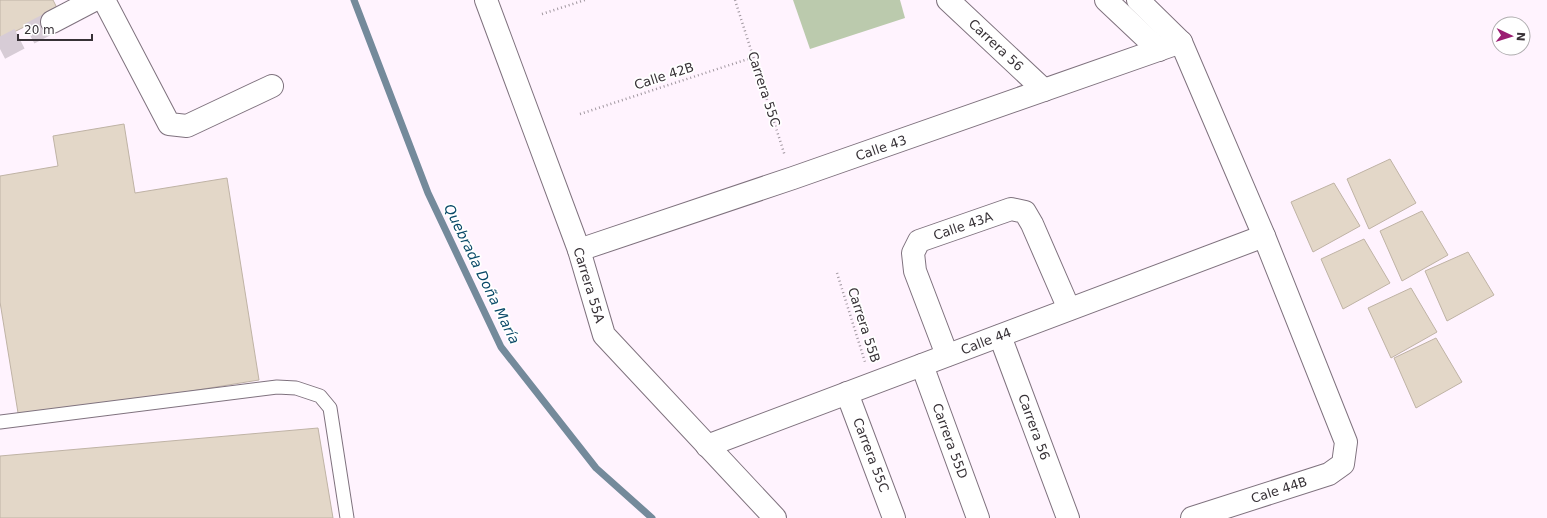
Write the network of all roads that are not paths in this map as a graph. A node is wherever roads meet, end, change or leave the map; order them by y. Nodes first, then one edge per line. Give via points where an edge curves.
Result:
1 (94, 0) edge
2 (104, 0) edge
3 (486, 0) edge
4 (948, 0) edge
5 (1106, 0) edge
6 (1138, 0) edge
7 (52, 22) tunnel mouth
8 (1181, 42) junction
9 (1159, 50) junction
10 (272, 86) dead end
11 (1044, 90) junction
12 (1264, 236) junction
13 (579, 250) junction
14 (1069, 310) junction
15 (1000, 336) junction
16 (947, 355) junction
17 (922, 365) junction
18 (847, 393) junction
19 (0, 422) edge
20 (707, 446) junction
21 (348, 518) edge
22 (775, 518) edge
23 (894, 518) edge
24 (978, 518) edge
25 (1068, 518) edge
26 (1192, 518) edge

1 - 7 street
2 - 10 street via 169,124 187,126
3 - 13 street, Carrera 55A
4 - 11 street, Carrera 56
5 - 9 street
6 - 8 street
8 - 9 street, Calle 43
8 - 12 street
9 - 11 street, Calle 43
11 - 13 street, Calle 43
12 - 14 street, Calle 44
12 - 26 street, Cale 44B via 1346,442 1343,464 1329,474
13 - 20 street, Carrera 55A via 604,335
14 - 15 street, Calle 44
14 - 16 street, Calle 43A via 1025,212 1011,209 919,241 913,253 915,271
15 - 16 street, Calle 44
15 - 25 street, Carrera 56
16 - 17 street, Calle 44
17 - 18 street, Calle 44
17 - 24 street, Carrera 55D
18 - 20 street, Calle 44
18 - 23 street, Carrera 55C
19 - 21 lane via 277,387 296,388 320,396 330,408
20 - 22 street, Carrera 55A

